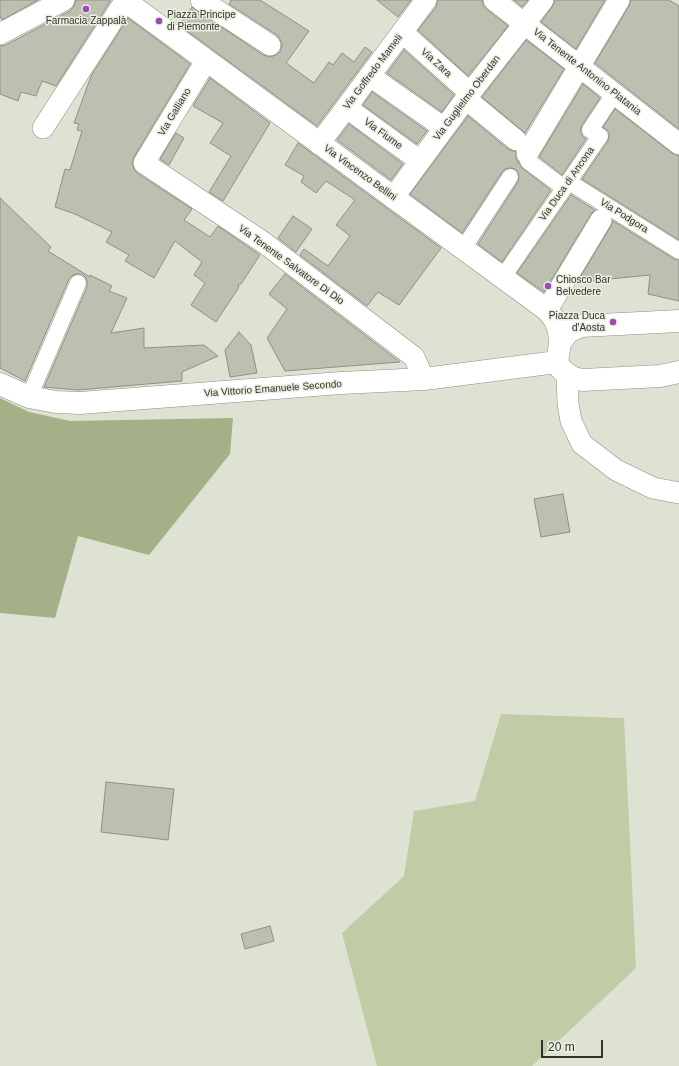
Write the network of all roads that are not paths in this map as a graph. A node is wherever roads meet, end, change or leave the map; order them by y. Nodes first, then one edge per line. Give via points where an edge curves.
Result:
1 (64, 0) edge
2 (201, 0) edge
3 (426, 0) edge
4 (494, 0) edge
5 (542, 0) edge
6 (619, 0) edge
7 (123, 3) edge
8 (524, 23) junction
9 (402, 32) junction
10 (0, 34) edge
11 (270, 45) dead end
12 (206, 61) junction
13 (578, 67) junction
14 (370, 76) junction
15 (614, 94) junction
16 (468, 96) junction
17 (347, 108) junction
18 (43, 128) dead end
19 (444, 128) junction
20 (320, 144) junction
21 (679, 144) edge
22 (522, 147) junction
23 (420, 161) junction
24 (144, 163) joint
25 (510, 177) dead end
26 (566, 185) junction
27 (393, 198) junction
28 (601, 220) dead end
29 (463, 249) junction
30 (679, 251) edge
31 (502, 278) junction
32 (78, 282) dead end
33 (547, 310) junction
34 (676, 325) edge
35 (558, 361) junction
36 (679, 372) edge
37 (424, 379) junction
38 (0, 384) edge
39 (29, 397) junction
40 (679, 493) edge

1 - 10 street
2 - 11 street
3 - 9 street, Via Goffredo Mameli
4 - 8 street, Via Tenente Antonino Platania
5 - 8 street, Via Guglielmo Oberdan
6 - 13 street
7 - 12 street, Via Vincenzo Bellini
7 - 18 street
8 - 13 street, Via Tenente Antonino Platania
8 - 16 street, Via Guglielmo Oberdan
9 - 14 street, Via Goffredo Mameli
9 - 16 street, Via Zara
12 - 20 street, Via Vincenzo Bellini
12 - 24 street, Via Galliano
13 - 15 street, Via Tenente Antonino Platania
13 - 22 street
14 - 17 street, Via Goffredo Mameli
14 - 19 street
15 - 21 street, Via Tenente Antonino Platania
15 - 26 street, Via Duca di Ancona via 590,130 600,136
16 - 19 street, Via Guglielmo Oberdan
16 - 22 street, Via Zara
17 - 20 street, Via Goffredo Mameli
17 - 23 street, Via Fiume
19 - 23 street, Via Guglielmo Oberdan
20 - 27 street, Via Vincenzo Bellini
22 - 26 street, Via Podgora via 528,162
23 - 27 street, Via Guglielmo Oberdan
24 - 37 street, Via Tenente Salvatore Di Dio via 262,242 414,357
25 - 29 street
26 - 30 street, Via Podgora
26 - 31 street, Via Duca di Ancona
27 - 29 street, Via Vincenzo Bellini
28 - 33 street
29 - 31 street, Via Vincenzo Bellini
31 - 33 street, Via Vincenzo Bellini
32 - 39 street
33 - 35 street via 555,320
34 - 35 street via 581,326 568,332
35 - 36 street via 574,378 583,380 660,376
35 - 37 street, Via Vittorio Emanuele Secondo
35 - 40 street via 571,422 582,444 616,470 652,488
37 - 39 street, Via Vittorio Emanuele Secondo via 341,383 80,404
38 - 39 street, Via Vittorio Emanuele Secondo

